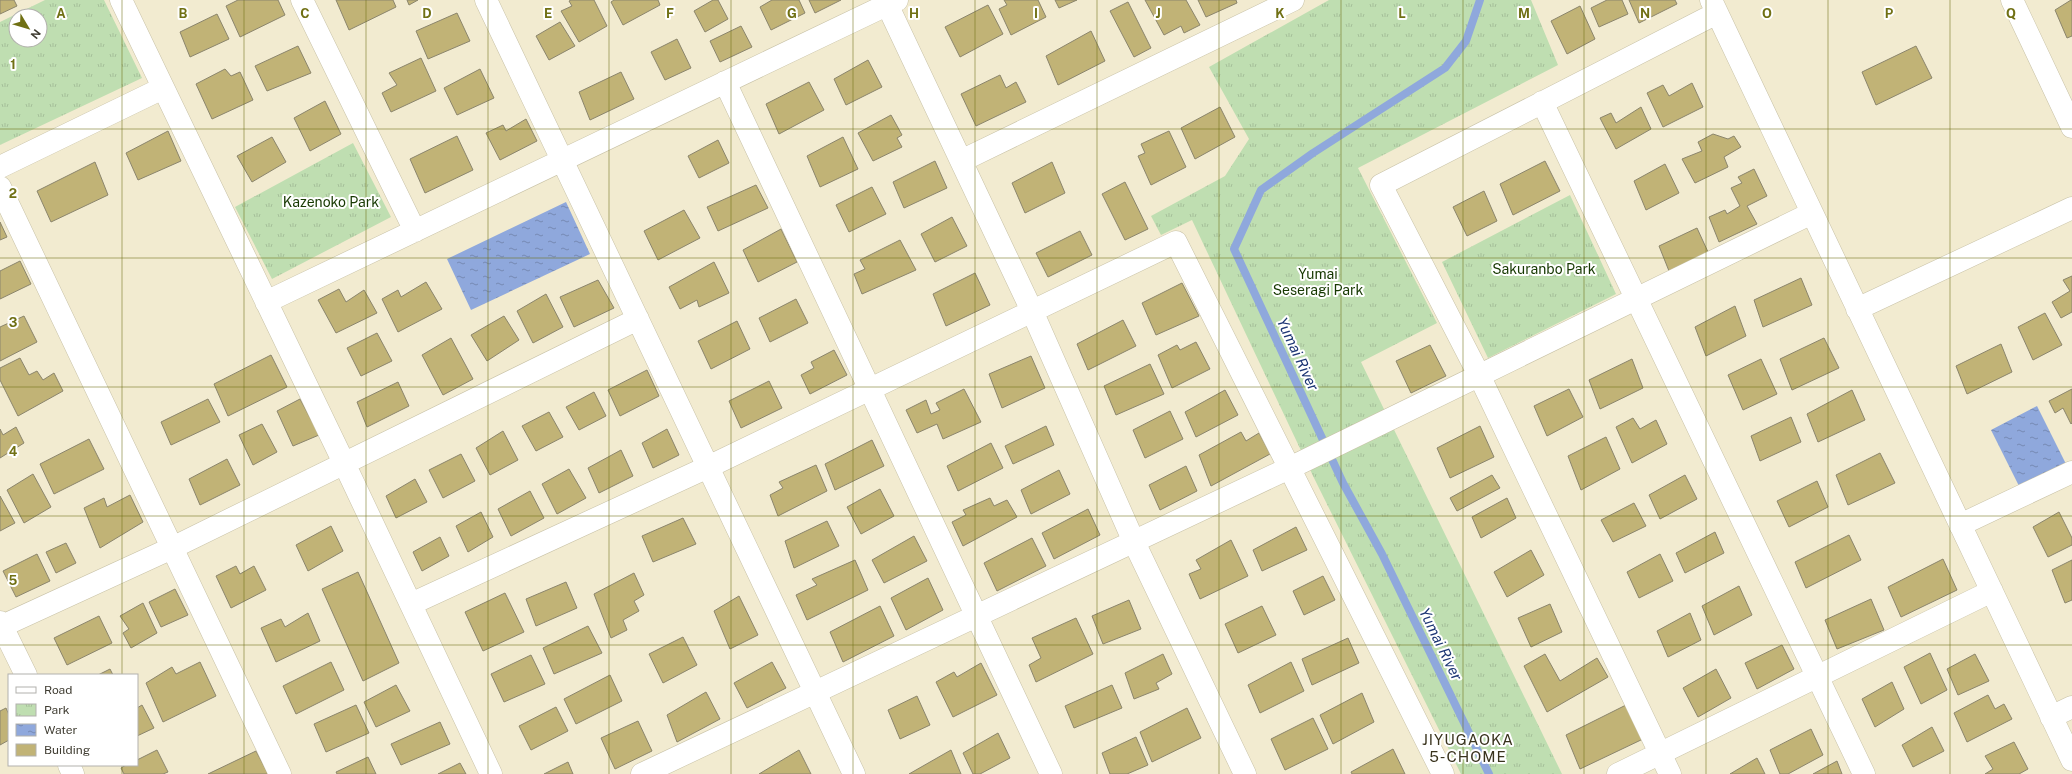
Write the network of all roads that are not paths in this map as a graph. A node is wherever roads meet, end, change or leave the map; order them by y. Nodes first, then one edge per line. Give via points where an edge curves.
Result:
1 (122, 0) edge
2 (302, 0) edge
3 (486, 0) edge
4 (1293, 0) edge
5 (2012, 0) edge
6 (890, 2) edge
7 (1714, 6) edge
8 (725, 82) junction
9 (163, 88) junction
10 (1542, 102) junction
11 (2072, 127) edge
12 (562, 161) junction
13 (961, 161) junction
14 (0, 167) edge
15 (0, 187) edge
16 (2072, 208) edge
17 (1812, 213) junction
18 (415, 231) junction
19 (1636, 299) junction
20 (266, 302) junction
21 (1858, 309) junction
22 (1032, 311) junction
23 (638, 319) junction
24 (1478, 375) junction
25 (869, 390) junction
26 (344, 463) junction
27 (1296, 465) junction
28 (708, 467) junction
29 (2072, 472) edge
30 (1960, 525) junction
31 (1134, 542) junction
32 (172, 548) junction
33 (1992, 591) junction
34 (411, 604) junction
35 (976, 616) junction
36 (1, 625) edge
37 (26, 674) edge
38 (1817, 676) junction
39 (815, 691) junction
40 (2072, 707) edge
41 (2051, 717) junction
42 (1660, 753) junction
43 (2072, 760) edge
44 (280, 774) edge
45 (491, 774) edge
46 (642, 774) edge
47 (854, 774) edge
48 (1051, 774) edge
49 (1245, 774) edge
50 (1443, 774) edge
51 (1618, 774) edge
52 (1670, 774) edge
53 (1864, 774) edge

1 - 9 street
2 - 18 street
3 - 12 street
4 - 13 street
5 - 11 street
6 - 8 street
6 - 13 street
7 - 10 street
7 - 17 street
8 - 12 street
8 - 25 street
9 - 14 street
9 - 20 street
10 - 19 street
10 - 24 street via 1381,185
12 - 18 street
12 - 23 street
13 - 22 street
15 - 32 street
16 - 21 street
17 - 19 street
17 - 21 street
18 - 20 street
19 - 24 street
19 - 38 street
20 - 26 street
21 - 30 street
22 - 25 street
22 - 27 street via 1176,242
22 - 31 street
23 - 26 street
23 - 28 street
24 - 27 street
24 - 42 street
25 - 28 street
25 - 35 street
26 - 32 street
26 - 34 street
27 - 31 street
27 - 50 street
28 - 34 street
28 - 39 street
29 - 30 street
30 - 33 street
31 - 35 street
31 - 49 street
32 - 36 street
32 - 44 street
33 - 38 street
33 - 41 street
34 - 45 street
35 - 39 street
35 - 48 street
36 - 37 street
38 - 42 street
38 - 53 street
39 - 46 street
39 - 47 street
40 - 41 street
41 - 43 street
42 - 51 street
42 - 52 street

